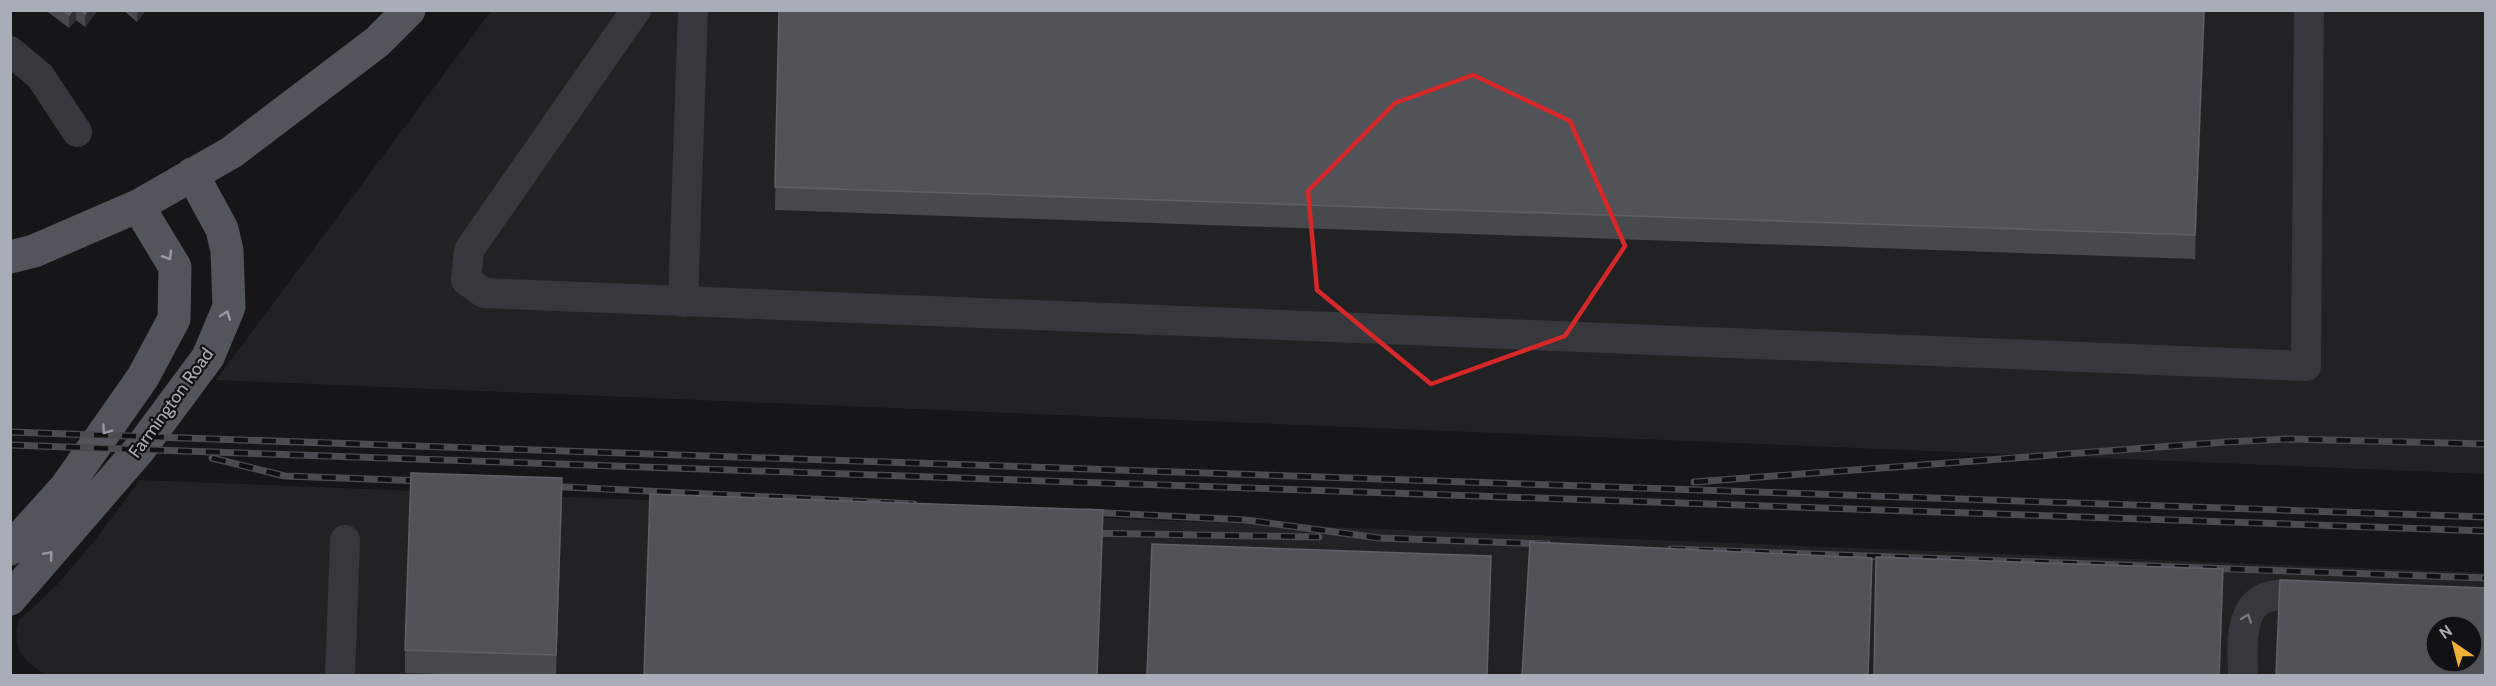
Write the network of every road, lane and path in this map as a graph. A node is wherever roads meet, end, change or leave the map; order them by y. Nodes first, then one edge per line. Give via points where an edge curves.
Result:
1 (409, 10) edge
2 (636, 10) edge
3 (693, 10) edge
4 (2309, 10) edge
5 (10, 51) edge
6 (77, 132) dead end
7 (192, 174) junction
8 (138, 206) junction
9 (10, 257) edge
10 (683, 302) junction
11 (345, 540) dead end
12 (10, 549) edge
13 (2346, 597) edge
14 (10, 599) edge
15 (340, 675) edge
16 (2243, 675) edge

1 - 7 main road via 378,42 259,132
2 - 10 street via 469,250 466,280 484,293
3 - 10 street
4 - 10 street via 2306,366
5 - 6 street via 40,76
7 - 8 main road
14 -> 7 main road, Farmington Road via 139,450 208,357 229,308 227,251 222,229
8 - 9 main road via 34,251
8 -> 12 main road, Farmington Road via 175,267 174,319 143,377 66,487
11 - 15 street
16 -> 13 street via 2244,622 2252,607 2276,595

